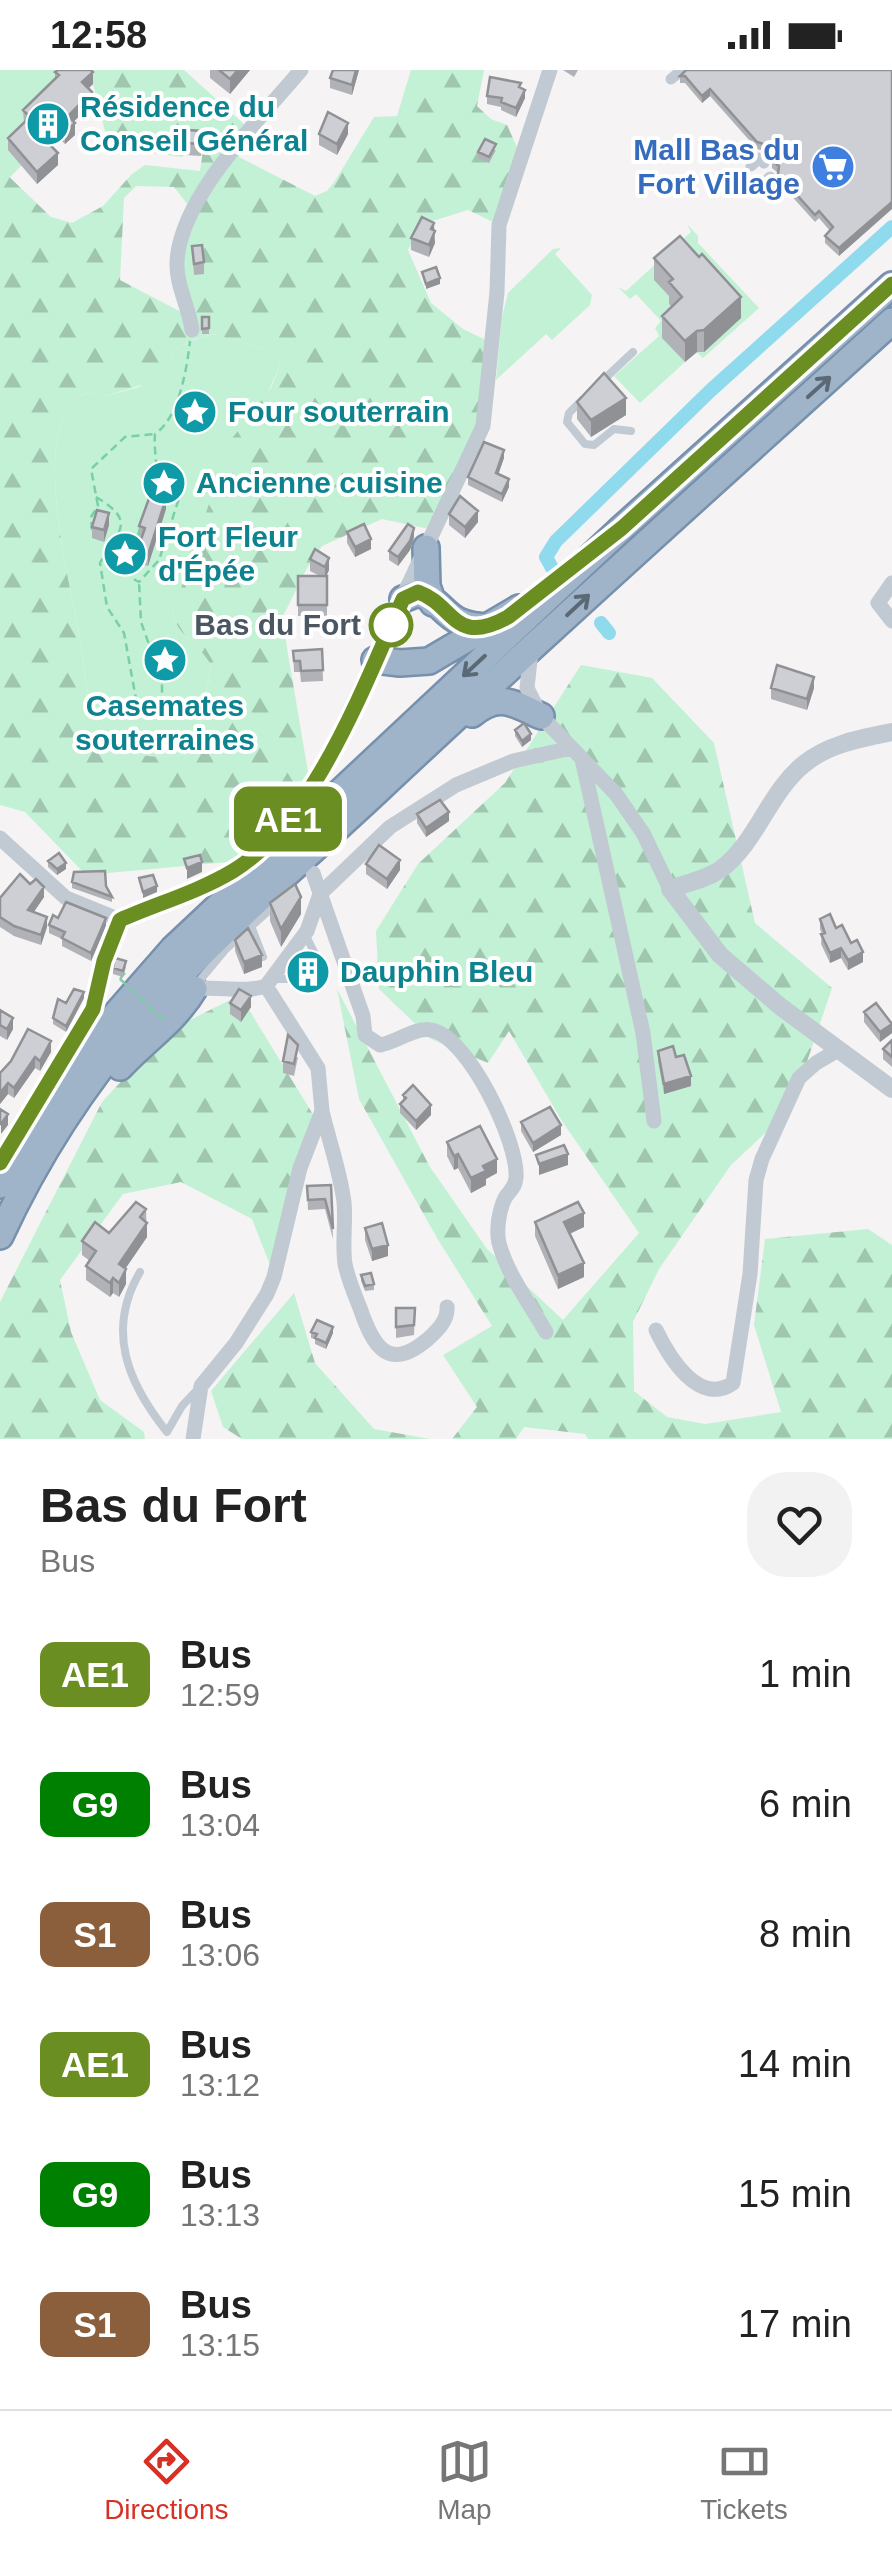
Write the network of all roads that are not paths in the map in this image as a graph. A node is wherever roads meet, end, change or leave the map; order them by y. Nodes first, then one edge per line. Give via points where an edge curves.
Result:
1 (301, 70) edge
2 (550, 70) edge
3 (892, 284) edge
4 (892, 322) edge
5 (192, 330) road end
6 (633, 352) dead end
7 (598, 386) edge
8 (583, 399) edge
9 (630, 431) dead end
10 (622, 528) junction
11 (426, 548) junction
12 (892, 584) edge
13 (403, 599) junction
14 (433, 603) junction
15 (892, 621) edge
16 (490, 627) junction
17 (531, 648) junction
18 (376, 660) junction
19 (541, 716) junction
20 (892, 732) edge
21 (438, 735) junction
22 (576, 754) junction
23 (403, 766) junction
24 (0, 838) edge
25 (6, 857) edge
26 (233, 871) junction
27 (311, 884) junction
28 (670, 888) junction
29 (288, 894) edge
30 (120, 920) junction
31 (252, 926) junction
32 (304, 934) junction
33 (173, 949) junction
34 (263, 957) edge
35 (269, 983) junction
36 (194, 989) junction
37 (838, 1050) junction
38 (892, 1089) edge
39 (322, 1112) junction
40 (654, 1121) dead end
41 (44, 1153) junction
42 (0, 1163) edge
43 (0, 1185) edge
44 (0, 1236) edge
45 (140, 1272) dead end
46 (447, 1307) dead end
47 (656, 1330) dead end
48 (546, 1332) dead end
49 (201, 1386) junction
50 (166, 1436) edge
51 (192, 1439) edge

1 - 5 street via 202,192 183,230 178,275
2 - 11 street via 500,225 483,426
3 - 10 highway
17 -> 4 highway
6 - 7 lane
8 - 9 lane via 566,419 586,444 614,429
10 - 16 highway
10 -> 33 highway
11 - 13 street
11 - 14 highway
12 - 15 street via 878,603
13 - 14 highway via 418,592
13 - 18 street
14 - 16 highway via 452,620
16 - 18 highway via 429,660
17 - 19 street via 527,688
17 - 21 highway
18 - 26 street via 296,809
19 - 21 highway via 508,701 486,703
19 - 22 street
20 - 28 street via 806,762 736,856 709,876
21 - 23 highway
22 - 27 street via 514,761 456,785
22 - 28 street via 616,794
22 - 40 street via 642,1033
23 - 27 highway
23 - 41 highway via 140,1018
24 - 25 street
25 - 30 street via 66,898
26 - 30 street
26 - 33 highway via 180,929
27 - 32 street
27 - 48 street via 364,1016 365,1034 380,1045 428,1028 441,1033 499,1112 516,1167 498,1240
28 - 37 street via 720,955
29 - 31 lane
30 - 42 street via 93,1009
31 - 34 lane
31 - 36 lane
32 - 35 street
32 - 35 lane via 316,962 297,979
33 - 43 highway via 76,1060
35 - 36 street
35 - 39 street via 318,1068
36 - 41 highway via 178,1014 140,1044
37 - 38 street
37 - 47 street via 799,1078 762,1159 734,1383 711,1390 693,1380
39 - 46 street via 343,1198 348,1278 374,1342 392,1355 410,1352 440,1326
39 - 49 street via 267,1294
41 - 44 highway
45 - 50 lane via 121,1319 126,1360
49 - 50 lane
49 - 51 street

